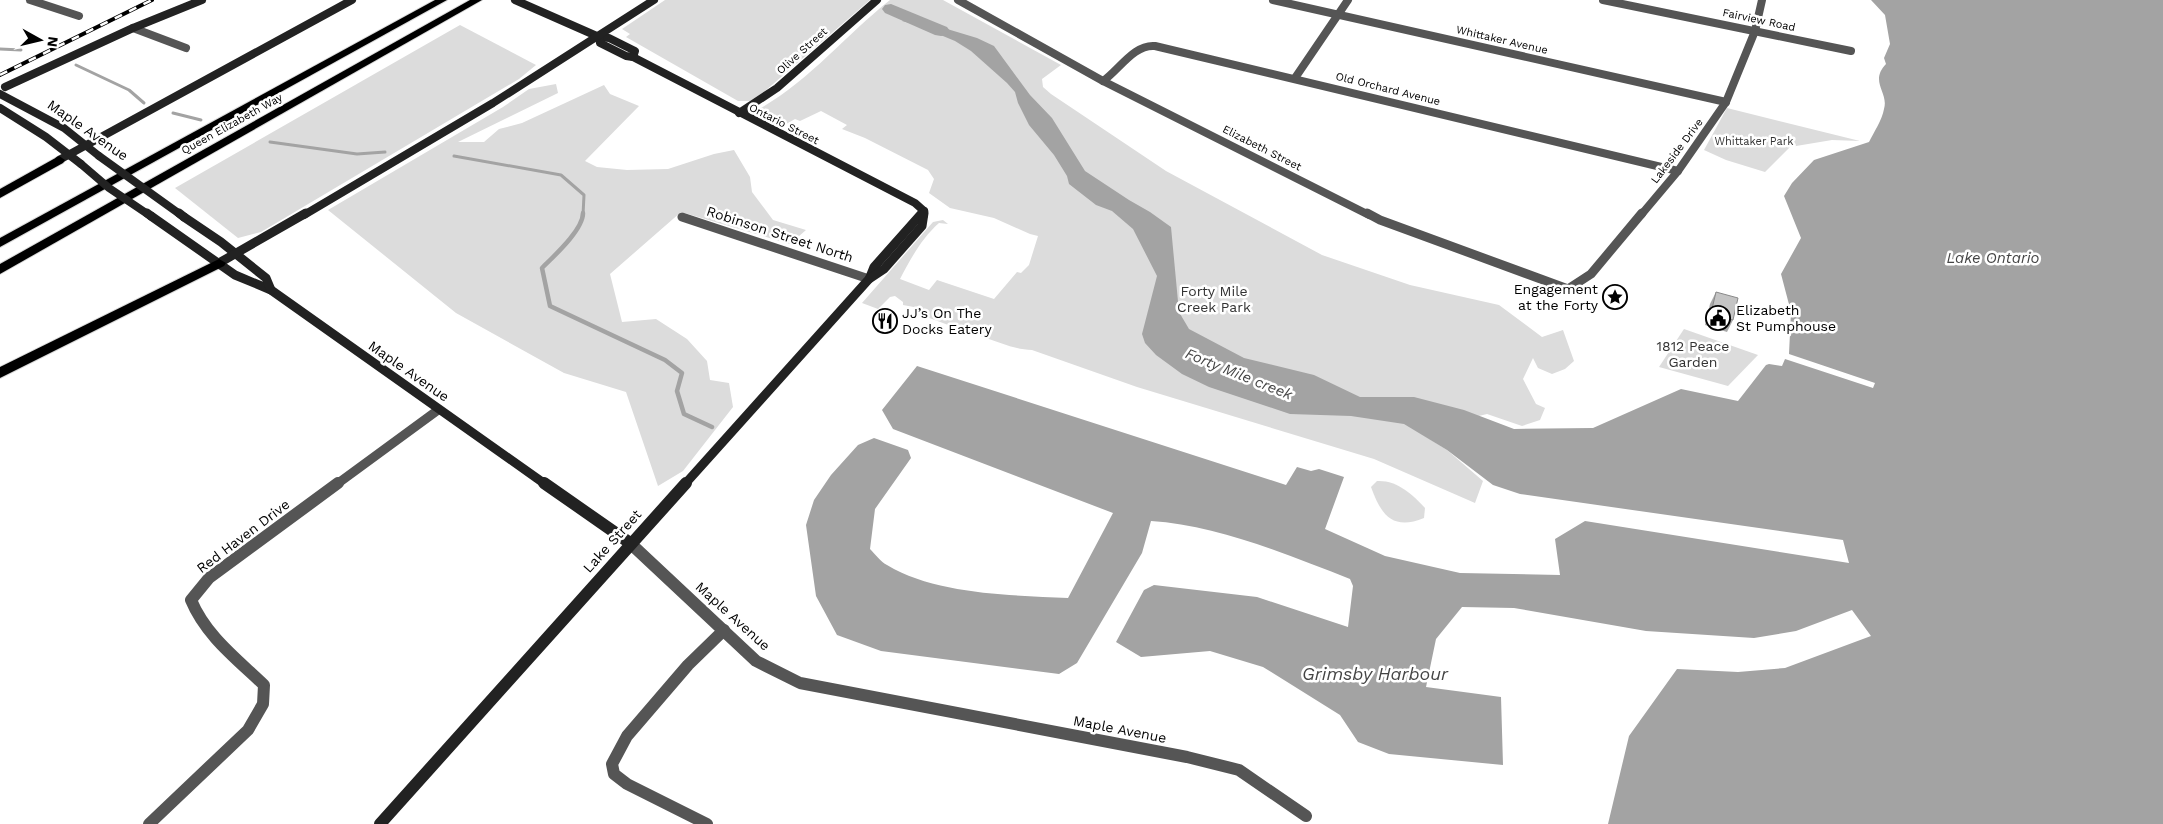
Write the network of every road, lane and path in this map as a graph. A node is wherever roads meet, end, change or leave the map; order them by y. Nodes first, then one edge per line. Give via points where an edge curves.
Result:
1 (30, 0) edge
2 (202, 0) edge
3 (352, 0) edge
4 (442, 0) edge
5 (477, 0) edge
6 (654, 0) edge
7 (877, 0) edge
8 (958, 0) edge
9 (1272, 0) edge
10 (1348, 0) edge
11 (1603, 0) edge
12 (1762, 0) edge
13 (517, 1) edge
14 (1338, 14) junction
15 (79, 16) dead end
16 (134, 28) junction
17 (1755, 31) junction
18 (599, 38) junction
19 (186, 48) dead end
20 (1851, 51) dead end
21 (1295, 78) junction
22 (1103, 81) junction
23 (2, 91) edge
24 (1726, 102) junction
25 (2, 109) edge
26 (739, 113) junction
27 (86, 145) junction
28 (64, 157) junction
29 (1678, 171) junction
30 (0, 194) edge
31 (924, 211) joint
32 (682, 216) dead end
33 (0, 243) edge
34 (236, 253) junction
35 (219, 263) junction
36 (0, 270) edge
37 (869, 279) junction
38 (1568, 289) joint
39 (271, 290) junction
40 (0, 373) edge
41 (438, 410) junction
42 (630, 543) junction
43 (724, 630) junction
44 (1306, 816) dead end
45 (149, 824) edge
46 (380, 824) edge
47 (707, 824) edge

1 - 15 street
2 - 16 street
3 - 27 street
4 - 33 highway, Queen Elizabeth Way
5 - 36 highway, Queen Elizabeth Way
6 - 18 street
7 - 26 street, Olive Street via 777,88
8 - 22 street, Elizabeth Street
9 - 14 street, Whittaker Avenue
10 - 14 street
11 - 17 street, Fairview Road
12 - 17 street, Lakeside Drive
13 - 18 street, Ontario Street
14 - 21 street
14 - 24 street, Whittaker Avenue
16 - 19 street
16 - 23 street
17 - 20 street, Fairview Road
17 - 24 street, Lakeside Drive
18 - 26 street, Ontario Street via 600,43 634,57
18 - 34 street via 412,153
21 - 22 street, Old Orchard Avenue via 1150,46 1138,50
21 - 29 street, Old Orchard Avenue
22 - 38 street, Elizabeth Street via 1380,220
23 - 27 street, Maple Avenue
24 - 29 street, Lakeside Drive
25 - 28 street, Maple Avenue
26 - 31 street, Ontario Street via 915,203
27 - 28 street
27 - 34 street, Maple Avenue, bridge
28 - 30 highway
28 - 35 street, Maple Avenue, bridge via 81,164 109,188
29 - 38 street, Lakeside Drive via 1591,274
31 - 37 street, Lake Street via 922,226 884,269
32 - 37 street, Robinson Street North
34 - 35 street
34 - 39 street, Maple Avenue via 266,278
35 - 39 street, Maple Avenue via 235,275
35 - 40 highway
37 - 42 street, Lake Street
39 - 41 street, Maple Avenue
41 - 42 street, Maple Avenue
41 - 45 street, Red Haven Drive via 209,578 191,600 194,612 264,686 263,704 248,730
42 - 43 street, Maple Avenue
42 - 46 street, Lake Street
43 - 44 street, Maple Avenue via 756,661 800,683 1188,757 1239,770
43 - 47 street via 688,665 627,736 612,764 614,774 627,784

